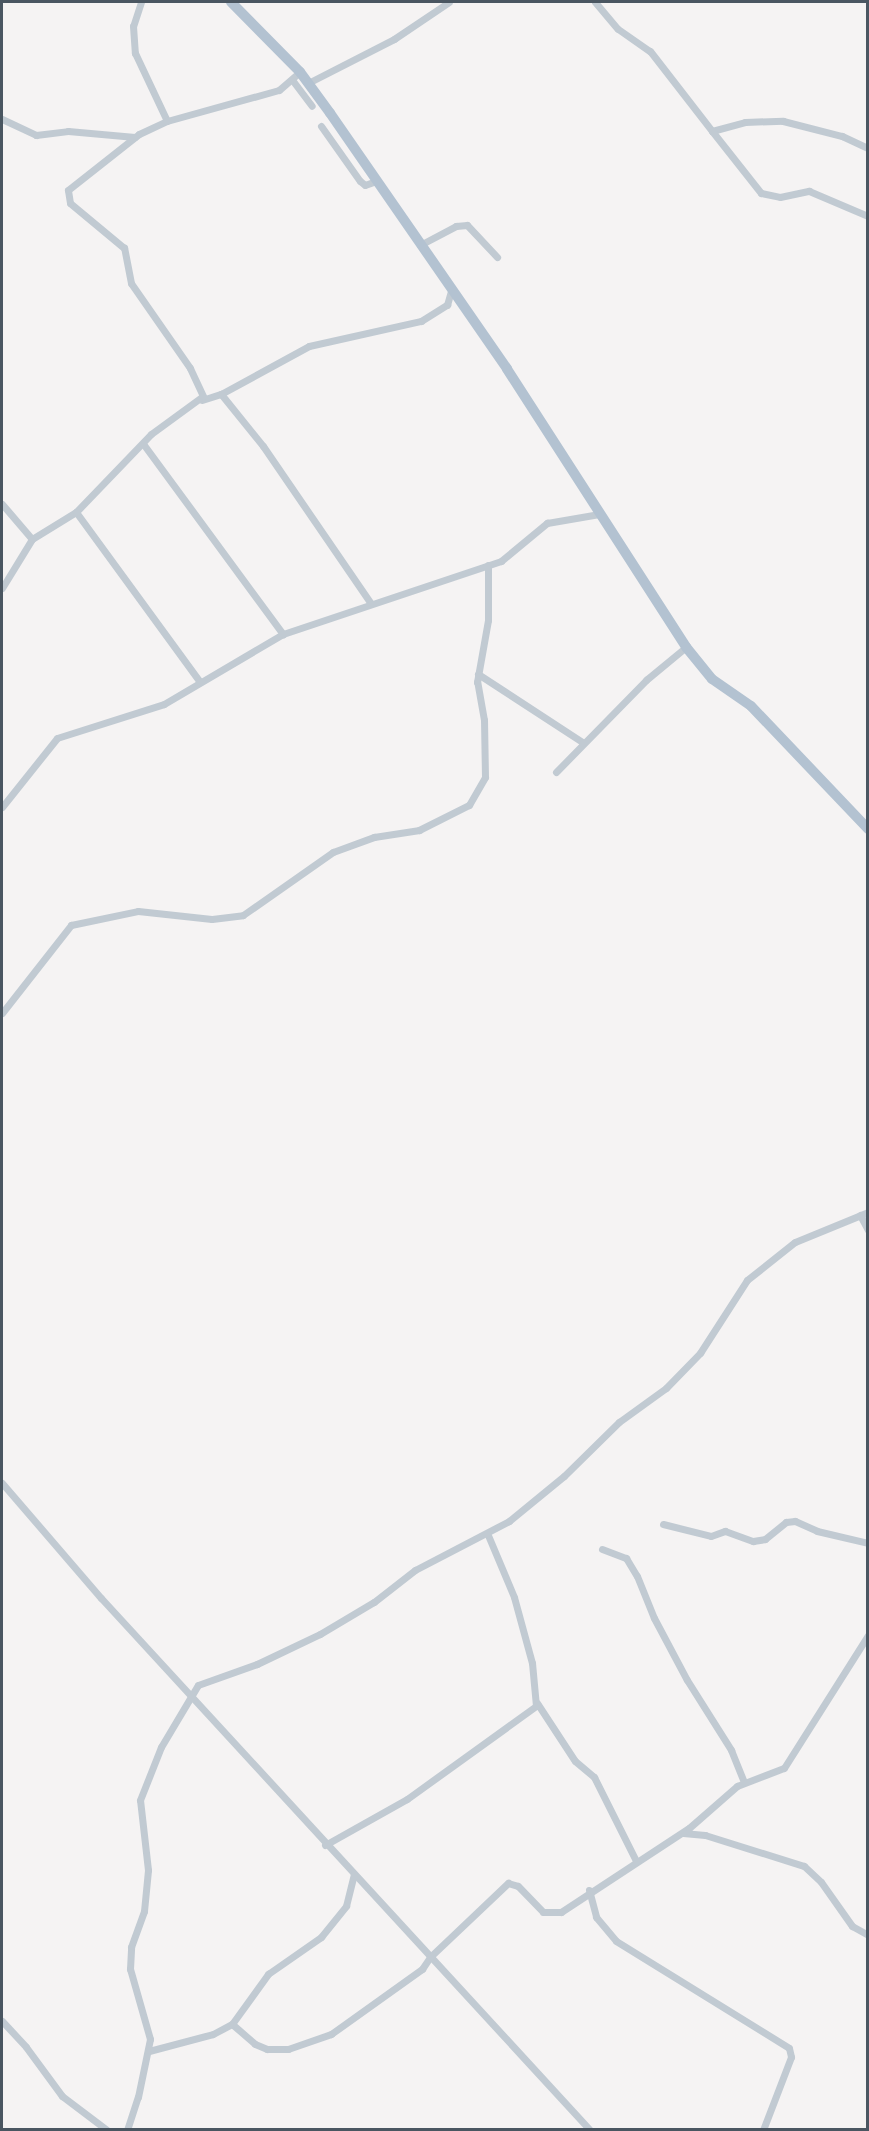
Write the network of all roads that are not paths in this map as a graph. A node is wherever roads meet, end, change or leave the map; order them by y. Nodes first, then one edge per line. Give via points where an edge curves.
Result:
1 (141, 2) edge
2 (231, 2) edge
3 (449, 2) edge
4 (595, 2) edge
5 (296, 77) junction
6 (308, 83) junction
7 (312, 106) dead end
8 (2, 119) edge
9 (167, 121) junction
10 (321, 126) dead end
11 (712, 131) junction
12 (135, 137) junction
13 (867, 148) edge
14 (376, 181) junction
15 (867, 216) edge
16 (420, 245) junction
17 (497, 257) dead end
18 (449, 286) junction
19 (221, 394) junction
20 (202, 400) junction
21 (144, 445) junction
22 (2, 504) edge
23 (76, 512) junction
24 (599, 514) junction
25 (32, 539) junction
26 (488, 565) junction
27 (2, 588) edge
28 (371, 604) junction
29 (283, 634) junction
30 (686, 647) junction
31 (478, 674) junction
32 (200, 682) junction
33 (584, 743) junction
34 (556, 772) dead end
35 (2, 807) edge
36 (867, 829) edge
37 (2, 1013) edge
38 (864, 1213) edge
39 (867, 1230) edge
40 (2, 1483) edge
41 (663, 1524) dead end
42 (488, 1535) junction
43 (867, 1543) edge
44 (602, 1549) dead end
45 (867, 1635) edge
46 (190, 1696) junction
47 (537, 1703) junction
48 (744, 1782) junction
49 (680, 1833) junction
50 (325, 1845) junction
51 (636, 1861) junction
52 (354, 1875) junction
53 (589, 1890) junction
54 (867, 1935) edge
55 (430, 1957) junction
56 (2, 2021) edge
57 (232, 2024) junction
58 (148, 2051) junction
59 (107, 2130) edge
60 (127, 2130) edge
61 (590, 2130) edge
62 (763, 2130) edge

1 - 9 street via 133,26 135,53
2 - 5 main road
3 - 6 street via 394,39
4 - 11 street via 618,29 650,51
5 - 6 main road
5 - 7 street
5 - 9 street via 230,106
6 - 14 main road
8 - 12 street via 36,135 68,131
9 - 12 street
10 - 14 street via 360,181 365,185
11 - 13 street via 762,120 783,121 842,136
11 - 15 street via 761,193 780,197 809,191
12 - 20 street via 75,181 68,197 124,248 131,283 190,368 203,391
14 - 16 main road
16 - 17 street via 456,226 467,225
16 - 18 main road
18 - 19 street via 451,301 421,321 309,346
18 - 24 main road
19 - 20 street
19 - 28 street via 263,446
20 - 21 street via 156,430
21 - 23 street
21 - 29 street
22 - 25 street
23 - 25 street
23 - 32 street
24 - 26 street via 547,523 512,555
24 - 30 main road
25 - 27 street
26 - 28 street
26 - 31 street via 488,620
28 - 29 street
29 - 32 street
30 - 33 street via 646,680
30 - 36 main road via 712,680 751,706
31 - 33 street
31 - 37 street via 485,777 470,805 419,830 374,837 333,852 243,915 212,919 138,910 71,925
32 - 35 street via 164,704 57,738
33 - 34 street
38 - 39 street
38 - 42 street via 795,1242 747,1280 700,1353 666,1388 613,1428 530,1505
40 - 46 street
41 - 43 street via 711,1536 725,1531 753,1541 765,1539 786,1522 795,1521
42 - 46 street via 436,1557 320,1634 257,1664 205,1681
42 - 47 street via 514,1597 532,1664
44 - 48 street via 626,1558 637,1576 654,1618 731,1750
45 - 48 street via 793,1759 778,1772
46 - 50 street
46 - 58 street via 147,1775 140,1800 148,1870 144,1911 131,1947 130,1969 146,2016
47 - 50 street via 407,1799
47 - 51 street via 575,1761 594,1777
48 - 49 street
49 - 51 street
49 - 54 street via 705,1835 804,1866 821,1882 852,1926
50 - 52 street
51 - 53 street
52 - 55 street
52 - 57 street via 346,1906 321,1937 268,1974
53 - 55 street via 554,1915 543,1912 518,1886 508,1883
53 - 62 street via 596,1917 616,1941 789,2048 791,2057
55 - 57 street via 426,1966 331,2034 301,2045 260,2047
55 - 61 street
56 - 59 street via 34,2056 62,2096
57 - 58 street via 213,2034
58 - 60 street

